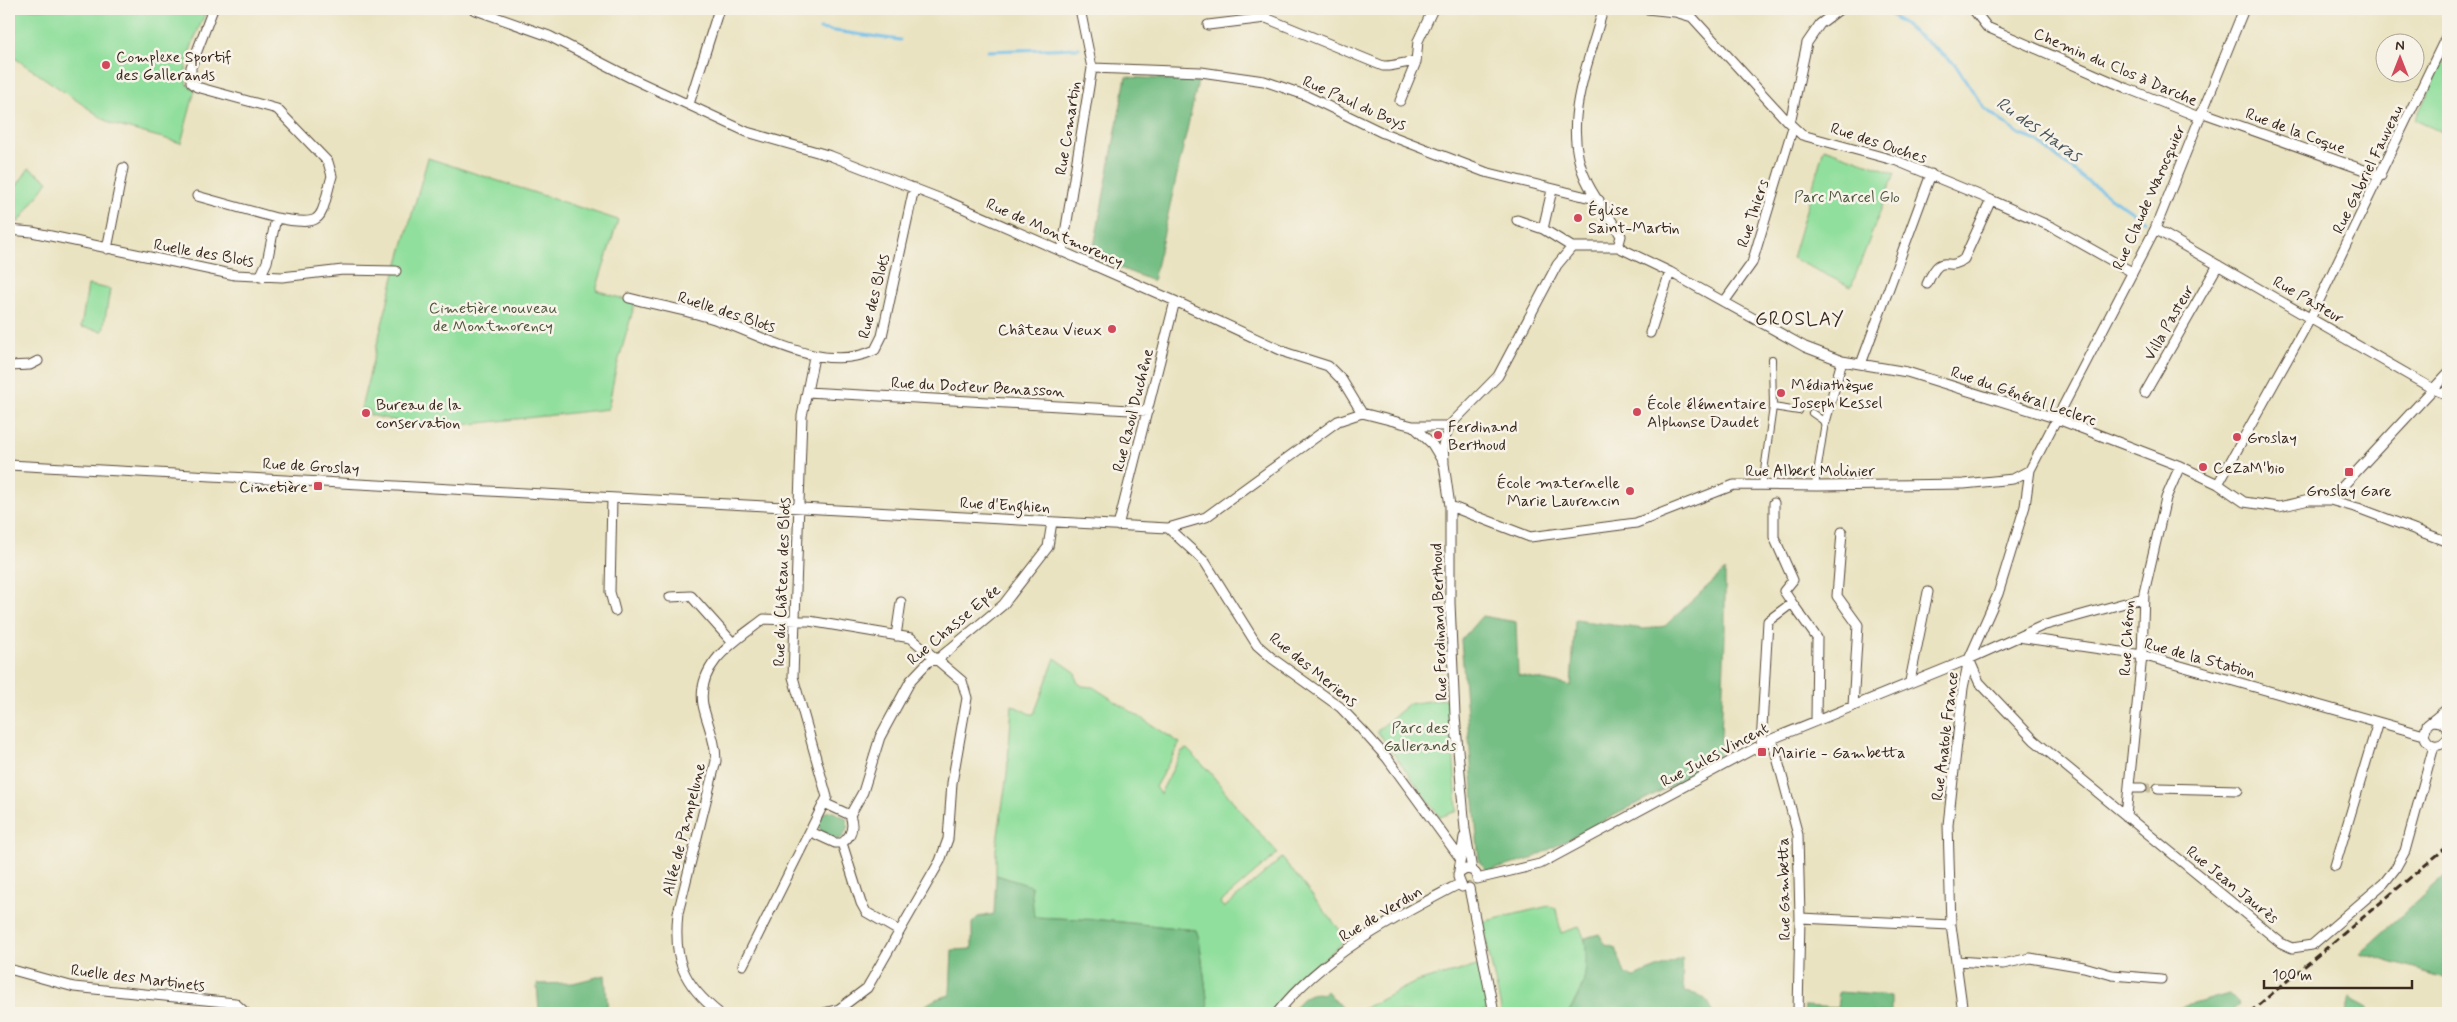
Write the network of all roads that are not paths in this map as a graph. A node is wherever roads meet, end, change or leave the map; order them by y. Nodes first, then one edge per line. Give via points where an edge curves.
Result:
1 (212, 9) edge
2 (473, 9) edge
3 (719, 9) edge
4 (1080, 9) edge
5 (1264, 9) edge
6 (1433, 9) edge
7 (1603, 9) edge
8 (1647, 9) edge
9 (1840, 9) edge
10 (1973, 9) edge
11 (2244, 9) edge
12 (1266, 18) junction
13 (1208, 24) dead end
14 (2448, 34) edge
15 (1416, 62) junction
16 (1092, 68) junction
17 (1400, 101) dead end
18 (689, 104) junction
19 (2200, 114) junction
20 (1790, 125) junction
21 (123, 168) dead end
22 (1931, 174) junction
23 (2381, 176) junction
24 (914, 188) junction
25 (1552, 190) junction
26 (197, 196) dead end
27 (1599, 200) junction
28 (1992, 200) junction
29 (276, 218) junction
30 (1517, 220) dead end
31 (2155, 228) junction
32 (9, 230) edge
33 (1543, 230) junction
34 (1618, 246) junction
35 (1572, 247) junction
36 (107, 249) junction
37 (1062, 252) junction
38 (2218, 264) junction
39 (396, 270) dead end
40 (1670, 272) junction
41 (2132, 272) junction
42 (260, 277) junction
43 (1927, 284) dead end
44 (629, 298) dead end
45 (1176, 301) junction
46 (1724, 302) junction
47 (2310, 317) junction
48 (1650, 332) dead end
49 (814, 357) junction
50 (1772, 359) dead end
51 (38, 361) dead end
52 (1842, 361) junction
53 (1861, 364) junction
54 (9, 366) edge
55 (2448, 373) edge
56 (2432, 389) junction
57 (807, 392) junction
58 (2145, 393) dead end
59 (2448, 395) edge
60 (1773, 407) junction
61 (1148, 411) junction
62 (1799, 411) dead end
63 (1362, 413) junction
64 (1812, 413) dead end
65 (2055, 418) junction
66 (1825, 422) junction
67 (1413, 426) junction
68 (1449, 426) junction
69 (1444, 464) junction
70 (9, 465) edge
71 (2180, 466) junction
72 (2030, 470) junction
73 (2218, 484) junction
74 (1762, 485) junction
75 (1815, 486) junction
76 (612, 498) junction
77 (2330, 500) junction
78 (1774, 503) dead end
79 (1450, 506) junction
80 (800, 509) junction
81 (1052, 522) junction
82 (1118, 526) junction
83 (1168, 528) junction
84 (1842, 532) dead end
85 (2448, 542) edge
86 (1928, 592) dead end
87 (670, 597) dead end
88 (2143, 598) junction
89 (901, 602) dead end
90 (1792, 603) junction
91 (615, 612) dead end
92 (795, 620) junction
93 (896, 636) junction
94 (2018, 636) junction
95 (733, 643) junction
96 (2142, 656) junction
97 (938, 659) junction
98 (1969, 659) junction
99 (1910, 681) junction
100 (1854, 706) junction
101 (2448, 708) edge
102 (1816, 721) junction
103 (2434, 721) junction
104 (2378, 722) junction
105 (2448, 727) edge
106 (2424, 735) junction
107 (1772, 739) junction
108 (2448, 741) edge
109 (1761, 745) junction
110 (2434, 746) junction
111 (2128, 788) junction
112 (2142, 788) tunnel mouth
113 (2158, 788) tunnel mouth
114 (2238, 790) dead end
115 (824, 802) junction
116 (850, 815) junction
117 (2126, 816) junction
118 (1465, 829) junction
119 (811, 832) junction
120 (842, 844) junction
121 (1460, 858) junction
122 (2335, 866) dead end
123 (1472, 870) junction
124 (1458, 874) junction
125 (1477, 879) junction
126 (1459, 884) junction
127 (1469, 888) junction
128 (1800, 918) junction
129 (1951, 925) junction
130 (899, 931) junction
131 (1956, 961) junction
132 (743, 965) dead end
133 (9, 969) edge
134 (2161, 979) dead end
135 (1798, 1011) dead end
136 (246, 1013) edge
137 (719, 1013) edge
138 (824, 1013) edge
139 (1277, 1013) edge
140 (1494, 1013) edge
141 (1963, 1013) edge

1 - 29 street via 191,67 191,82 197,87 277,109 332,169 320,216 313,222 304,223
2 - 18 street, Rue de Montmorency via 549,36
3 - 18 street
4 - 16 street, Rue Comartin
5 - 12 street
6 - 15 street via 1418,41
7 - 27 street via 1580,86 1574,124 1574,143 1580,164
8 - 20 street, Rue des Ouches via 1692,17
9 - 20 street, Rue Thiers via 1820,24 1807,43
10 - 19 street, Chemin du Clos à Darche via 1987,27 2126,88
11 - 19 street, Rue Claude Warocquier
12 - 13 street
12 - 15 street via 1384,66
14 - 23 street, Rue Gabriel Fauveau
15 - 17 street
16 - 25 street, Rue Paul du Boys via 1201,72 1264,81 1305,95 1381,132 1485,172
16 - 37 street, Rue Comartin
18 - 24 street, Rue de Montmorency via 747,132 831,156
19 - 23 street, Rue de la Coque
19 - 31 street, Rue Claude Warocquier
20 - 22 street, Rue des Ouches via 1802,135 1897,161
20 - 46 street, Rue Thiers via 1752,263
21 - 36 street
22 - 28 street, Rue des Ouches
22 - 53 street
23 - 47 street, Rue Gabriel Fauveau
24 - 37 street, Rue de Montmorency
24 - 49 street, Rue des Blots via 882,336 875,350 860,358
25 - 27 street, Rue Paul du Boys
25 - 33 street
26 - 29 street
27 - 34 street via 1621,236
28 - 41 street, Rue des Ouches via 2052,227
28 - 43 street via 1964,259 1938,264
29 - 42 street via 267,262
30 - 33 street
31 - 38 street, Rue Pasteur
31 - 41 street, Rue Claude Warocquier
32 - 36 street, Ruelle des Blots
33 - 35 street
34 - 35 street, Rue du Général Leclerc
34 - 40 street, Rue du Général Leclerc
35 - 68 street via 1557,265 1498,376
36 - 42 street, Ruelle des Blots via 235,275
37 - 45 street, Rue de Montmorency
38 - 47 street, Rue Pasteur
38 - 58 street, Villa Pasteur
39 - 42 street, Ruelle des Blots via 343,270
40 - 46 street, Rue du Général Leclerc
40 - 48 street
41 - 65 street, Rue Claude Warocquier
44 - 49 street, Ruelle des Blots via 710,318
45 - 61 street, Rue Raoul Duchêne
45 - 63 street, Rue de Montmorency via 1287,352 1328,366 1342,380
46 - 52 street, Rue du Général Leclerc via 1805,347
47 - 56 street, Rue Pasteur
47 - 73 street, Rue Gabriel Fauveau
49 - 57 street, Rue du Château des Blots
50 - 60 street
51 - 54 street via 30,365
52 - 53 street, Rue du Général Leclerc
52 - 66 street
53 - 65 street, Rue du Général Leclerc via 1907,372
55 - 56 street
56 - 59 street, Rue Pasteur
56 - 77 street
57 - 61 street, Rue du Docteur Benasson
57 - 80 street, Rue du Château des Blots via 802,416
60 - 62 street
60 - 74 street
61 - 82 street, Rue Raoul Duchêne
63 - 67 street
63 - 83 street, Rue d'Enghien via 1338,421 1206,517
64 - 66 street
65 - 71 street, Rue du Général Leclerc
65 - 72 street, Rue Anatole France
66 - 75 street
67 - 68 street
67 - 69 street, Rue Ferdinand Berthoud via 1432,444
68 - 69 street via 1443,445
69 - 79 street, Rue Ferdinand Berthoud
70 - 76 street, Rue de Groslay
71 - 73 street, Rue du Général Leclerc
71 - 88 street, Rue Chéron via 2166,498
72 - 75 street, Rue Albert Molinier via 2014,479 1964,484
72 - 98 street, Rue Anatole France via 2025,506 1998,594
73 - 77 street, Rue du Général Leclerc via 2244,502 2279,507 2310,500
74 - 75 street, Rue Albert Molinier
74 - 79 street, Rue Albert Molinier via 1734,484 1636,523 1530,537
76 - 80 street, Rue d'Enghien
76 - 91 street via 610,592
77 - 85 street, Rue du Général Leclerc
78 - 90 street via 1774,537 1794,580 1784,591
79 - 118 street, Rue Ferdinand Berthoud via 1450,612
80 - 81 street, Rue d'Enghien
80 - 92 street, Rue du Château des Blots
81 - 82 street, Rue d'Enghien
81 - 97 street, Rue Chasse Epée via 1048,547 1003,605
82 - 83 street, Rue d'Enghien
83 - 121 street, Rue des Meriens via 1205,562 1257,645 1340,707 1387,758
84 - 100 street via 1837,596 1858,625
86 - 99 street
87 - 95 street via 691,596
88 - 94 street via 2042,626
88 - 96 street, Rue Chéron
89 - 93 street
90 - 102 street via 1816,638
90 - 109 street via 1768,621
92 - 93 street, Allée de Pampelune
92 - 95 street, Allée de Pampelune via 764,618
92 - 115 street, Rue du Château des Blots via 794,684 827,797
93 - 97 street, Allée de Pampelune via 918,642
94 - 96 street, Rue de la Station
94 - 98 street
95 - 137 street, Allée de Pampelune via 719,654 704,678 703,704 714,735 716,760 676,925 678,952 686,977 698,995
96 - 104 street, Rue de la Station
96 - 111 street, Rue Chéron
97 - 116 street, Rue Chasse Epée via 929,661 911,680 880,738 863,792
97 - 130 street, Allée de Pampelune via 962,681 967,698 952,783 948,839 940,861
98 - 99 street, Rue Jules Vincent
98 - 117 street, Rue Jean Jaurès via 1979,682 2034,740
98 - 129 street, Rue Anatole France via 1948,825
99 - 100 street, Rue Jules Vincent
100 - 102 street, Rue Jules Vincent
101 - 103 street
102 - 107 street, Rue Jules Vincent
103 - 105 street
103 - 106 street via 2425,728
104 - 106 street, Rue de la Station
104 - 122 street
106 - 110 street
107 - 109 street, Rue Jules Vincent
107 - 128 street, Rue Gambetta via 1798,835
108 - 110 street
109 - 125 street, Rue Jules Vincent via 1540,864
110 - 117 street, Rue Jean Jaurès via 2405,851 2395,869 2384,883 2325,936 2303,948 2281,943
111 - 112 street
111 - 117 street, Rue Chéron
113 - 114 street
115 - 116 street
115 - 119 street, Rue du Château des Blots
116 - 120 street, Rue Chasse Epée via 853,825
118 - 121 street, Rue Ferdinand Berthoud
118 - 123 street, Rue Ferdinand Berthoud
119 - 120 street
119 - 132 street, Rue du Château des Blots
120 - 130 street via 866,912
121 - 124 street, Rue Ferdinand Berthoud
123 - 124 street via 1466,869
123 - 125 street
124 - 126 street
125 - 127 street
126 - 127 street
126 - 139 street, Rue de Verdun via 1362,937 1317,973
127 - 140 street
128 - 129 street
128 - 135 street, Rue Gambetta
129 - 131 street, Rue Anatole France
130 - 138 street, Allée de Pampelune via 867,988 839,1009
131 - 134 street via 2003,964 2030,958 2112,975
131 - 141 street, Rue Anatole France
133 - 136 street, Ruelle des Martinets via 74,987 235,1003

